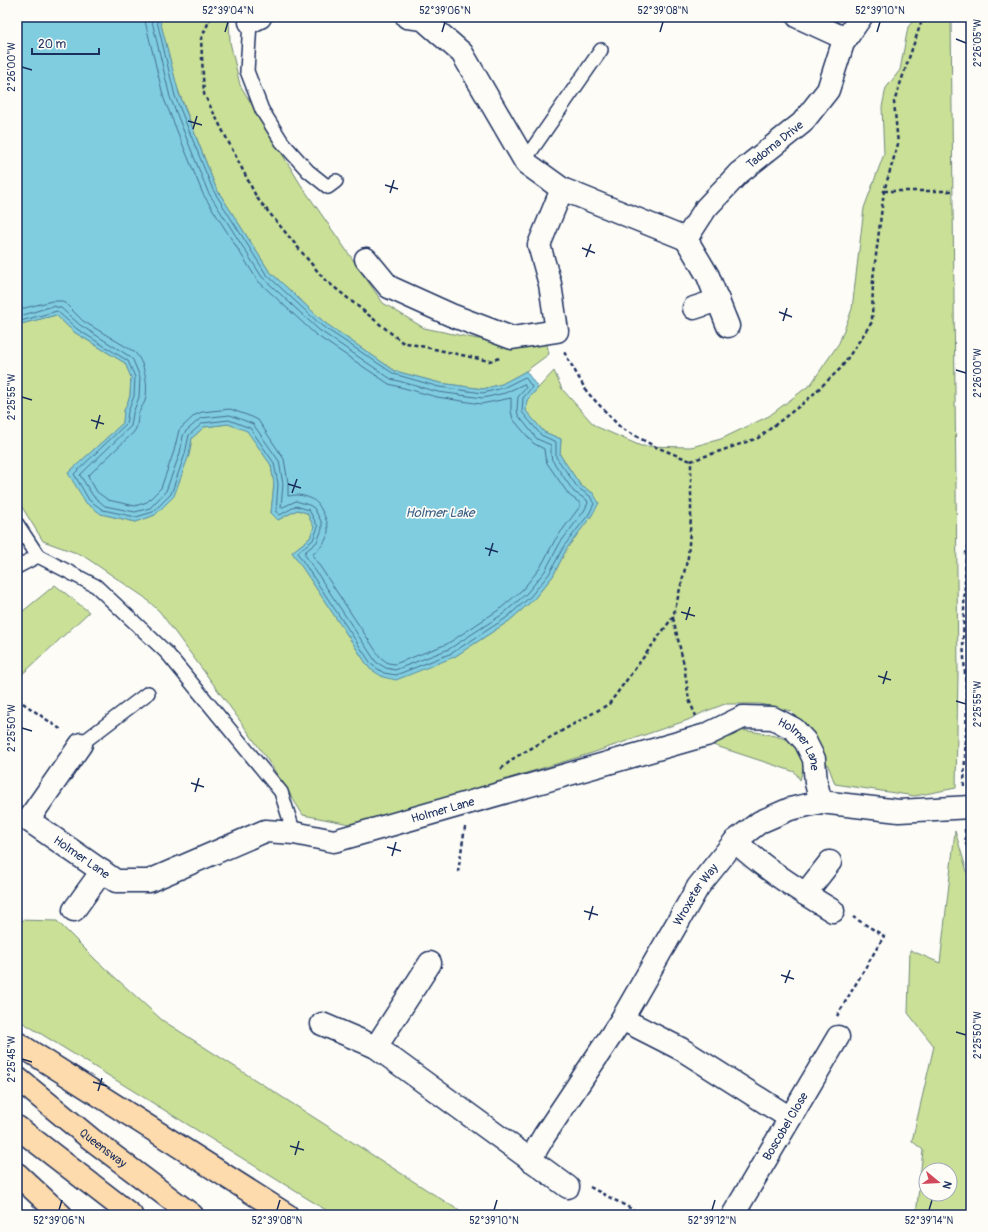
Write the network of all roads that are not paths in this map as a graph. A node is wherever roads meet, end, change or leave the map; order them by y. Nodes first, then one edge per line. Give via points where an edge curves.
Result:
1 (407, 17) edge
2 (798, 17) edge
3 (861, 17) edge
4 (255, 20) edge
5 (846, 38) junction
6 (601, 50) dead end
7 (524, 161) junction
8 (336, 181) dead end
9 (562, 189) junction
10 (686, 239) junction
11 (366, 260) dead end
12 (718, 300) junction
13 (694, 308) dead end
14 (728, 326) dead end
15 (17, 524) edge
16 (38, 556) junction
17 (17, 568) edge
18 (148, 693) dead end
19 (81, 744) joint
20 (821, 802) junction
21 (966, 807) edge
22 (23, 816) edge
23 (294, 833) junction
24 (735, 841) junction
25 (830, 862) dead end
26 (102, 871) junction
27 (805, 894) junction
28 (74, 910) dead end
29 (840, 913) road end
30 (430, 963) dead end
31 (622, 1018) junction
32 (322, 1024) dead end
33 (836, 1030) road end
34 (17, 1043) edge
35 (376, 1047) junction
36 (17, 1078) edge
37 (790, 1118) junction
38 (17, 1127) edge
39 (530, 1160) junction
40 (17, 1174) edge
41 (578, 1186) road end
42 (62, 1215) edge
43 (132, 1215) edge
44 (192, 1215) edge
45 (287, 1215) edge
46 (733, 1215) edge

1 - 7 street via 423,19 462,53
2 - 5 street
3 - 5 street, Tadorna Drive
4 - 8 lane via 247,71 262,110 282,142 308,172 328,187
5 - 10 street, Tadorna Drive via 828,90 802,123 739,173 706,208
6 - 7 lane
7 - 9 street
9 - 10 street
9 - 11 street via 539,245 550,284 557,332 512,338 458,318 389,287
10 - 12 street via 708,276
12 - 13 street
12 - 14 street
15 - 16 lane
16 - 17 lane
16 - 23 lane via 96,586 167,653 281,792
18 - 19 lane
19 - 22 street, Holmer Lane
20 - 21 street, Wroxeter Way via 899,811
20 - 23 street, Holmer Lane via 814,759 805,741 794,729 773,718 743,717 706,735 334,841
20 - 24 street, Wroxeter Way via 790,809 760,822
22 - 26 street, Holmer Lane
23 - 26 street, Holmer Lane via 265,831 149,881 116,881
24 - 27 street via 746,852
24 - 31 street, Wroxeter Way via 698,887
25 - 27 street
26 - 28 street
27 - 29 street
30 - 35 street
31 - 37 street via 681,1049
31 - 39 street, Wroxeter Way
32 - 35 street
33 - 37 street, Boscobel Close
34 - 45 highway
35 - 39 street
36 - 44 highway, Queensway via 91,1139
37 - 46 street, Boscobel Close
38 - 43 highway
39 - 41 street
40 - 42 highway

